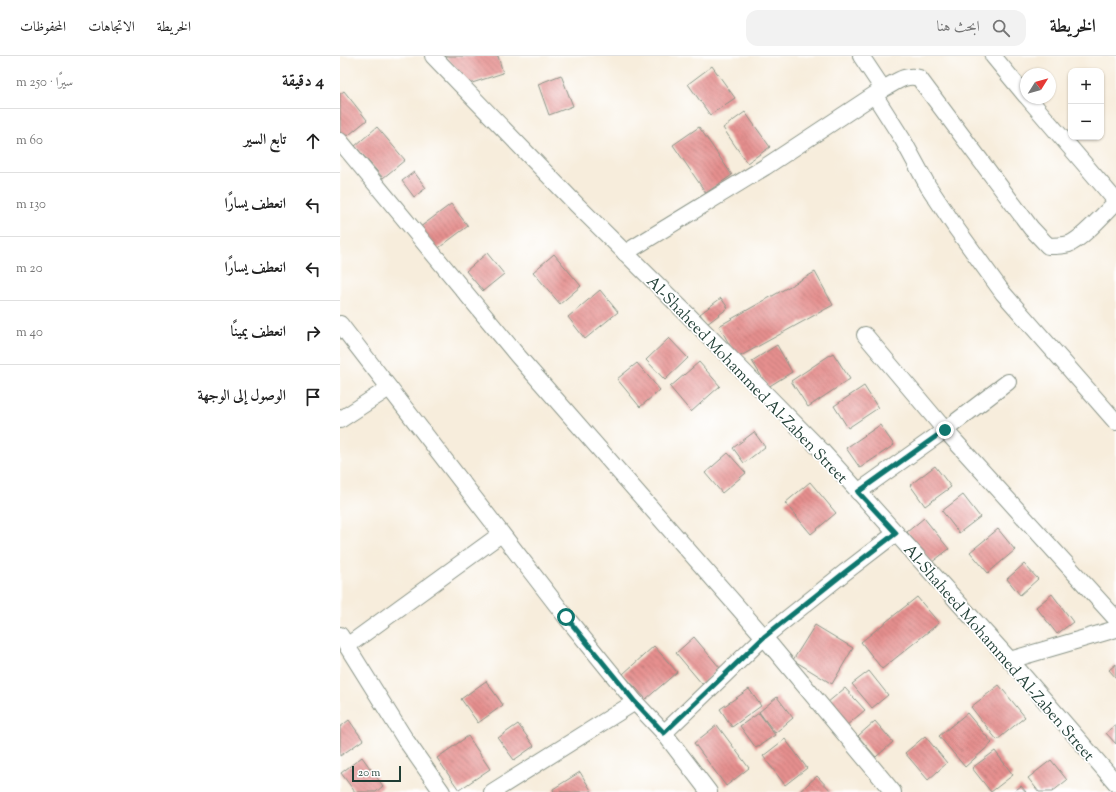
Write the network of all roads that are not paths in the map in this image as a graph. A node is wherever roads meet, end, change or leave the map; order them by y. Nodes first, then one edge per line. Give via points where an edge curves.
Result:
1 (433, 56) edge
2 (861, 56) edge
3 (993, 56) edge
4 (1020, 89) edge
5 (879, 92) junction
6 (1033, 104) edge
7 (340, 141) edge
8 (1116, 201) edge
9 (625, 253) junction
10 (340, 324) edge
11 (864, 335) dead end
12 (1008, 382) dead end
13 (389, 388) junction
14 (340, 420) edge
15 (1116, 422) edge
16 (945, 430) junction
17 (858, 492) junction
18 (896, 533) junction
19 (501, 534) junction
20 (1116, 619) edge
21 (1116, 629) edge
22 (764, 637) junction
23 (344, 641) edge
24 (1010, 660) junction
25 (635, 702) junction
26 (664, 733) junction
27 (1116, 783) edge
28 (442, 792) edge
29 (492, 792) edge
30 (709, 792) edge
31 (893, 792) edge

1 - 9 street, Al-Shaheed Mohammed Al-Zaben Street
2 - 5 street
3 - 4 street
5 - 8 street via 904,77 913,75 920,78 1030,228 1048,246 1072,243
5 - 9 street via 766,167
5 - 15 street via 928,186 956,228 1003,293
6 - 8 street
7 - 22 street via 517,355
9 - 17 street, Al-Shaheed Mohammed Al-Zaben Street via 822,451
10 - 13 street
11 - 16 street
12 - 16 street
13 - 14 street
13 - 19 street
16 - 17 street
16 - 20 street
17 - 18 street, Al-Shaheed Mohammed Al-Zaben Street
18 - 22 street
18 - 24 street, Al-Shaheed Mohammed Al-Zaben Street
19 - 23 street
19 - 25 street
21 - 24 street
22 - 26 street
22 - 31 street
23 - 28 street via 405,739
24 - 27 street, Al-Shaheed Mohammed Al-Zaben Street
25 - 26 street
25 - 29 street
26 - 30 street

